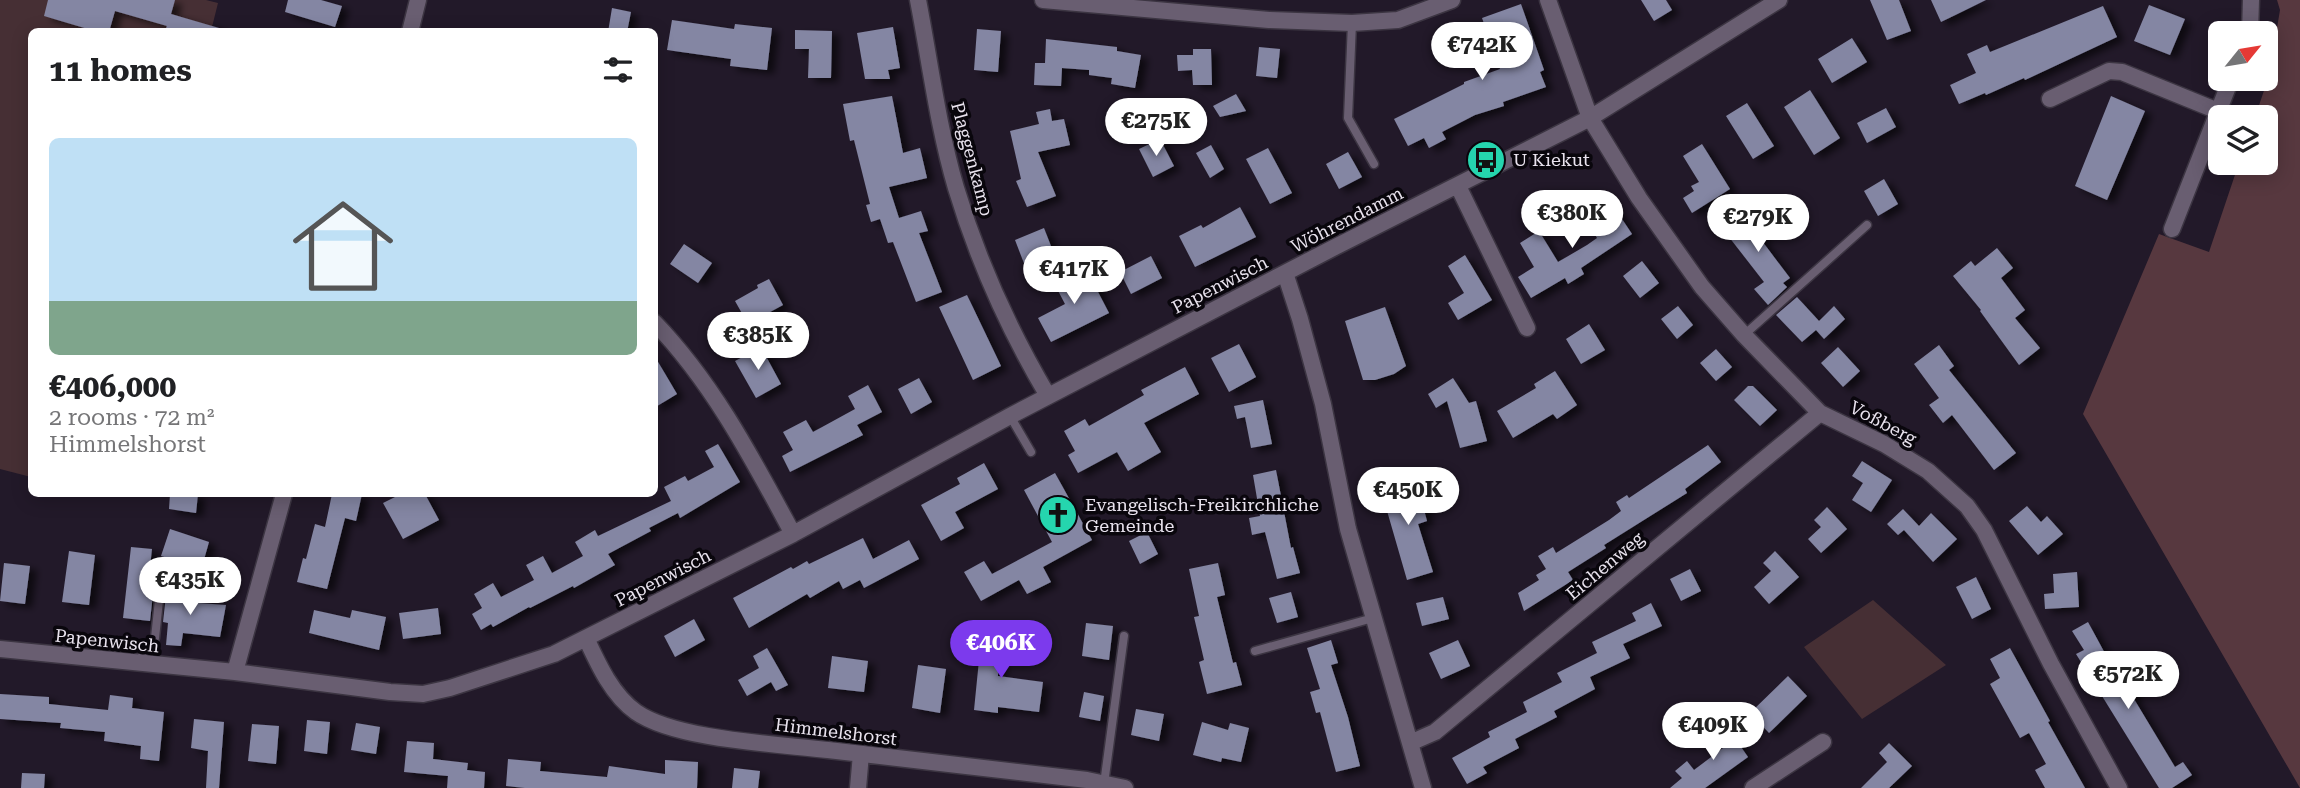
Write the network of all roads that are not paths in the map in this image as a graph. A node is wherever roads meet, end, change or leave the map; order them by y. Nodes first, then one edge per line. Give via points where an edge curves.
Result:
1 (418, 0) edge
2 (918, 0) edge
3 (1043, 0) edge
4 (1452, 0) edge
5 (1548, 0) edge
6 (1779, 0) edge
7 (2251, 0) edge
8 (2250, 21) edge
9 (1352, 23) junction
10 (411, 28) edge
11 (2050, 99) dead end
12 (2208, 107) edge
13 (1590, 118) junction
14 (2208, 137) edge
15 (1374, 164) dead end
16 (1458, 186) junction
17 (1867, 225) dead end
18 (2172, 229) dead end
19 (1285, 273) junction
20 (658, 326) edge
21 (1527, 328) dead end
22 (1744, 335) junction
23 (1048, 396) junction
24 (1820, 413) junction
25 (1010, 416) junction
26 (1031, 452) dead end
27 (284, 497) edge
28 (793, 534) junction
29 (161, 581) dead end
30 (1373, 618) junction
31 (1124, 636) dead end
32 (586, 638) junction
33 (0, 649) edge
34 (1255, 651) dead end
35 (137, 663) junction
36 (235, 673) junction
37 (1823, 742) dead end
38 (1410, 743) junction
39 (861, 754) junction
40 (1104, 784) junction
41 (858, 788) edge
42 (1125, 788) edge
43 (1423, 788) edge
44 (1753, 788) edge
45 (2119, 788) edge

1 - 10 street
2 - 23 street, Plaggenkamp via 964,213 1009,327
3 - 9 street
4 - 9 street via 1398,20
5 - 13 street, Voßberg
6 - 13 street, Wöhrendamm
7 - 8 street
9 - 15 lane via 1348,118
11 - 12 street via 2109,71
13 - 16 street, Wöhrendamm
13 - 22 street, Voßberg via 1702,287
14 - 18 street
16 - 19 street, Wöhrendamm
16 - 21 street
17 - 22 lane
19 - 23 street, Papenwisch
19 - 30 street, Wöhrendamm via 1323,404 1348,529
20 - 28 street via 717,401
22 - 24 street, Voßberg
23 - 25 street, Papenwisch
24 - 38 street, Eichenweg via 1435,732
24 - 45 street, Voßberg via 1928,471 1966,506
25 - 26 lane
25 - 28 street, Papenwisch
27 - 36 street
28 - 32 street, Papenwisch
29 - 35 lane via 155,638
30 - 34 lane
30 - 38 street, Wöhrendamm
31 - 40 lane
32 - 36 street, Papenwisch via 554,654 423,694
32 - 39 street, Himmelshorst via 618,694 637,712 668,727
33 - 35 street, Papenwisch
35 - 36 street, Papenwisch
37 - 44 street
38 - 43 street, Wöhrendamm
39 - 40 street, Himmelshorst
39 - 41 street
40 - 42 street, Himmelshorst

